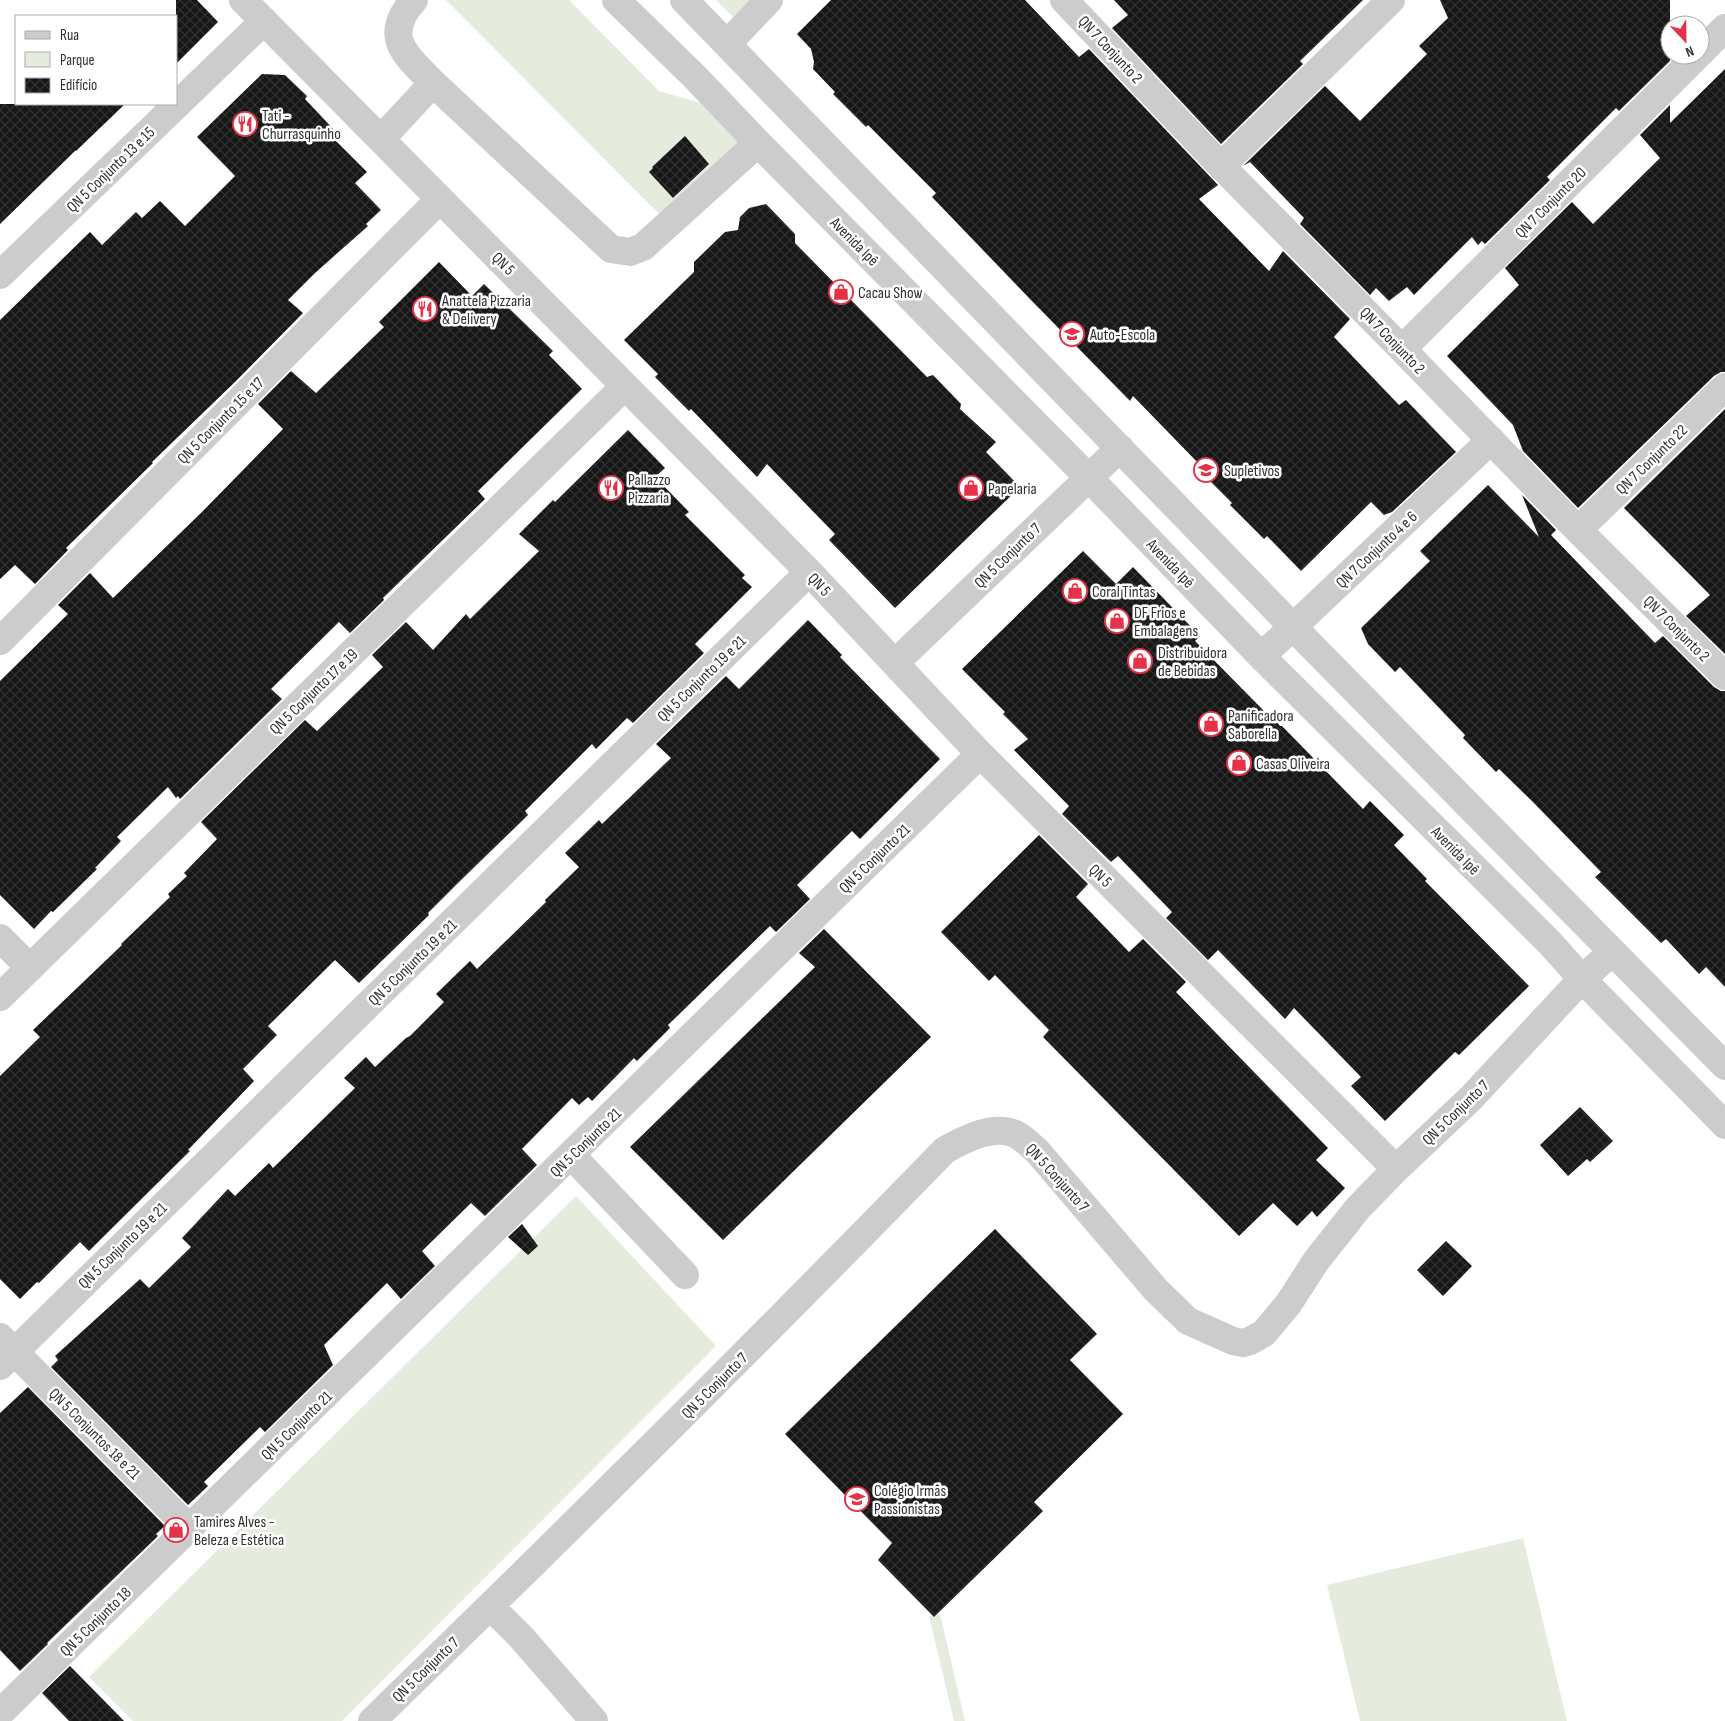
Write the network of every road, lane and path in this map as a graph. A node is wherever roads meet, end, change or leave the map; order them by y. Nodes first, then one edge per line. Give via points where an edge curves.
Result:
1 (242, 0) edge
2 (414, 0) edge
3 (616, 0) edge
4 (684, 0) edge
5 (769, 0) edge
6 (1064, 0) edge
7 (1391, 0) edge
8 (264, 21) junction
9 (1725, 28) edge
10 (1710, 43) edge
11 (727, 44) junction
12 (1688, 65) edge
13 (433, 83) junction
14 (178, 104) edge
15 (177, 105) edge
16 (381, 139) junction
17 (758, 143) junction
18 (1221, 166) junction
19 (440, 199) junction
20 (0, 275) edge
21 (1402, 349) junction
22 (626, 386) junction
23 (1725, 387) edge
24 (1491, 440) junction
25 (1120, 448) junction
26 (1088, 477) junction
27 (1578, 530) junction
28 (809, 572) junction
29 (1293, 628) junction
30 (0, 641) edge
31 (1260, 656) junction
32 (895, 663) junction
33 (1725, 676) edge
34 (980, 754) junction
35 (0, 938) edge
36 (1612, 952) junction
37 (30, 968) junction
38 (1582, 979) junction
39 (0, 997) edge
40 (1725, 1066) edge
41 (1725, 1125) edge
42 (571, 1155) junction
43 (1396, 1169) junction
44 (685, 1274) dead end
45 (5, 1351) edge
46 (190, 1529) junction
47 (490, 1606) junction
48 (0, 1713) edge
49 (372, 1721) edge
50 (594, 1721) edge

1 - 8 street, QN 5
2 - 13 street via 398,25 398,41 406,56
3 - 17 street, Avenida Ipê
4 - 11 street
5 - 11 street
6 - 18 street, QN 7 Conjunto 2
7 - 18 street
8 - 14 street, QN 5 Conjunto 13 e 15
8 - 16 street, QN 5
9 - 10 street, QN 7 Conjunto 20
11 - 25 street
12 - 21 street, QN 7 Conjunto 20
13 - 16 street
13 - 17 street via 611,249 621,252 643,247
15 - 20 street, QN 5 Conjunto 13 e 15
16 - 19 street, QN 5
17 - 26 street, Avenida Ipê
18 - 21 street, QN 7 Conjunto 2
19 - 22 street, QN 5
19 - 30 street, QN 5 Conjunto 15 e 17
21 - 24 street, QN 7 Conjunto 2
22 - 28 street, QN 5
22 - 37 street, QN 5 Conjunto 17 e 19
23 - 27 street, QN 7 Conjunto 22
24 - 27 street, QN 7 Conjunto 2
24 - 29 street, QN 7 Conjunto 4 e 6
25 - 26 street, QN 5 Conjunto 7
25 - 29 street
26 - 31 street, Avenida Ipê
26 - 32 street, QN 5 Conjunto 7
27 - 33 street, QN 7 Conjunto 2
28 - 32 street, QN 5
28 - 45 street, QN 5 Conjunto 19 e 21
29 - 31 street, QN 7 Conjunto 4 e 6
29 - 36 street
31 - 38 street, Avenida Ipê via 1543,936
32 - 34 street, QN 5
34 - 42 street, QN 5 Conjunto 21
34 - 43 street, QN 5
35 - 37 street
36 - 38 street, QN 5 Conjunto 7
36 - 40 street
37 - 39 street, QN 5 Conjunto 17 e 19
38 - 41 street, Avenida Ipê
38 - 43 street, QN 5 Conjunto 7 via 1471,1098
42 - 44 street
42 - 46 street, QN 5 Conjunto 21
43 - 47 street, QN 5 Conjunto 7 via 1358,1208 1264,1333 1243,1342 1188,1320 1156,1290 1037,1151 1018,1135 1004,1131 984,1133 962,1141 945,1150 805,1294
45 - 46 street, QN 5 Conjuntos 18 e 21
46 - 48 street, QN 5 Conjunto 18
47 - 49 street, QN 5 Conjunto 7
47 - 50 street

